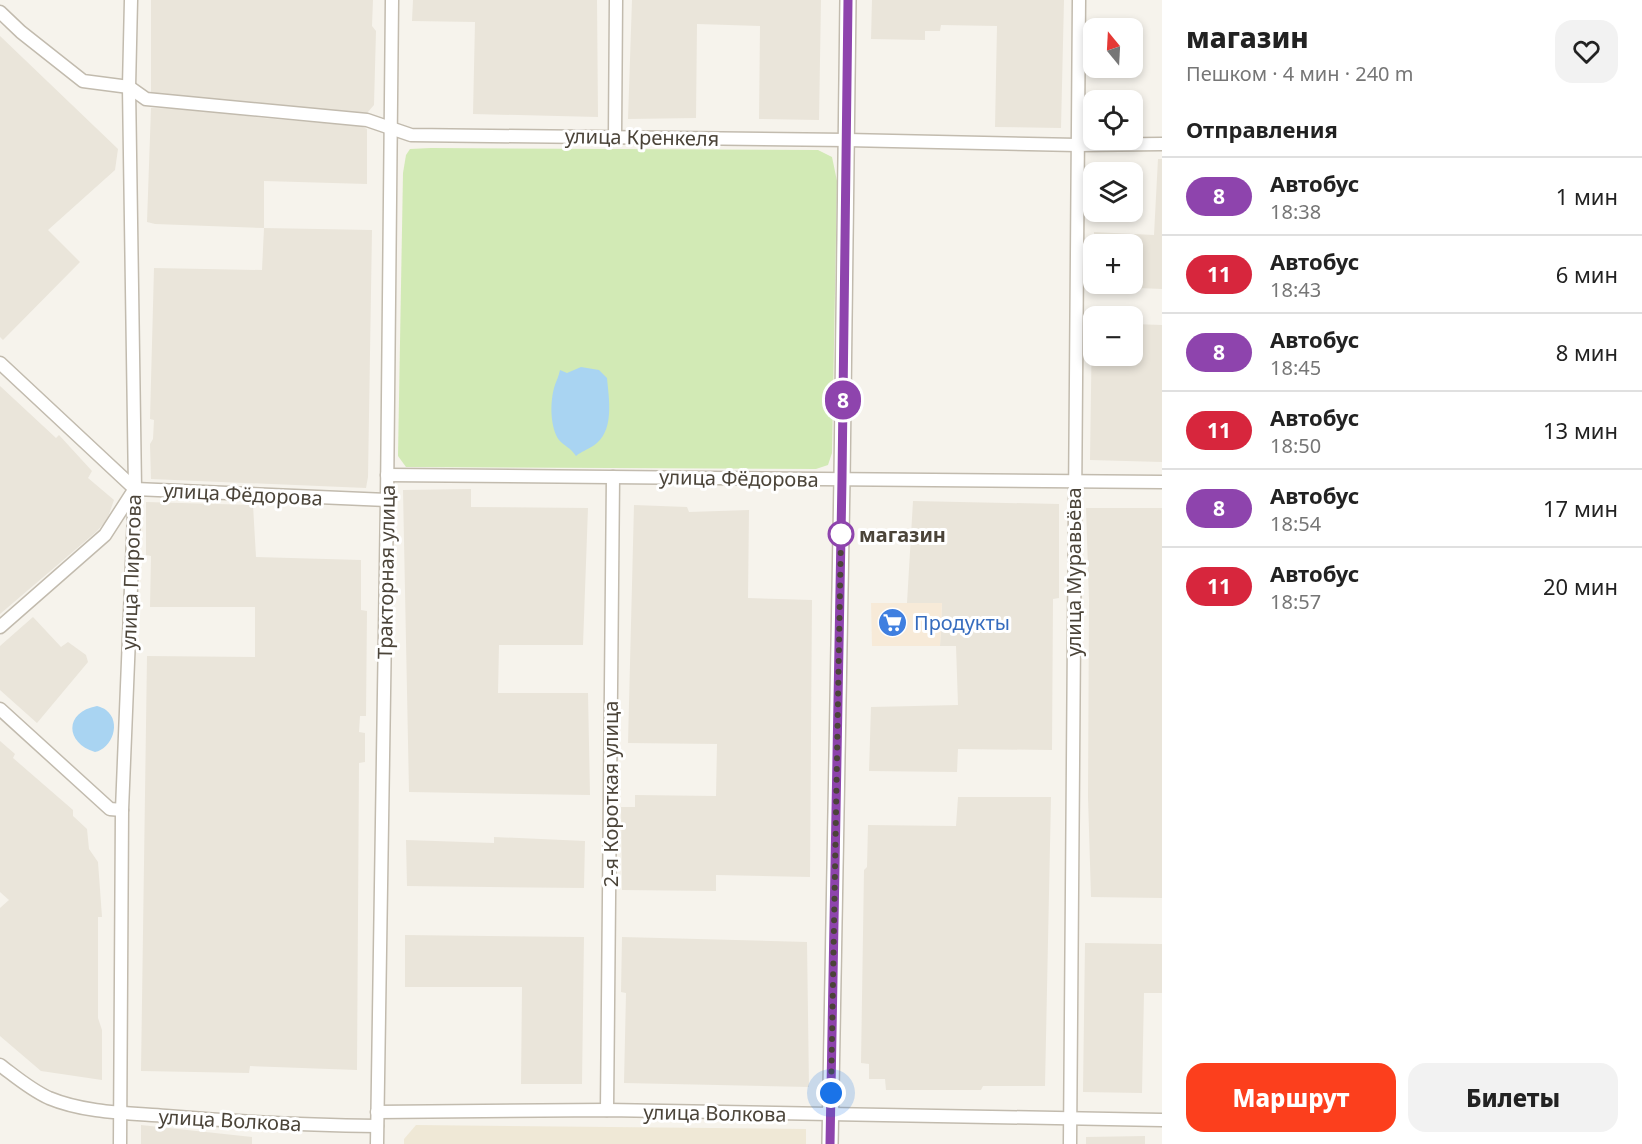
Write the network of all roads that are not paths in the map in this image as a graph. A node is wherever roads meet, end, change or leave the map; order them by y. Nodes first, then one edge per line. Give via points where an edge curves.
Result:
1 (131, 0) edge
2 (392, 0) edge
3 (616, 0) edge
4 (848, 0) edge
5 (1079, 0) edge
6 (0, 12) edge
7 (129, 87) junction
8 (391, 129) junction
9 (615, 137) junction
10 (846, 140) junction
11 (1162, 144) edge
12 (1077, 145) junction
13 (0, 363) edge
14 (387, 475) junction
15 (613, 477) junction
16 (842, 479) junction
17 (1074, 482) junction
18 (1162, 482) edge
19 (135, 489) junction
20 (387, 500) junction
21 (0, 627) edge
22 (0, 709) edge
23 (122, 810) junction
24 (0, 1065) edge
25 (607, 1110) junction
26 (377, 1112) junction
27 (119, 1113) junction
28 (831, 1116) junction
29 (1070, 1119) junction
30 (1162, 1120) edge
31 (377, 1126) junction
32 (120, 1144) edge
33 (377, 1144) edge
34 (830, 1144) edge
35 (1070, 1144) edge

1 - 7 street, улица Пирогова
2 - 8 street, Тракторная улица
3 - 9 street
4 - 10 street
5 - 12 street, улица Муравьёва
6 - 7 street, улица Кренкеля via 83,81
7 - 8 street, улица Кренкеля via 146,99 368,120
7 - 19 street, улица Пирогова
8 - 9 street, улица Кренкеля via 411,135
8 - 14 street, Тракторная улица
9 - 10 street, улица Кренкеля
10 - 12 street, улица Кренкеля
10 - 16 street
11 - 12 street, улица Кренкеля
12 - 17 street, улица Муравьёва
13 - 19 street
14 - 15 street, улица Фёдорова
14 - 20 street, Тракторная улица
15 - 16 street, улица Фёдорова
15 - 25 street, 2-я Короткая улица
16 - 17 street, улица Фёдорова
16 - 28 street
17 - 18 street, улица Фёдорова
17 - 29 street, улица Муравьёва
19 - 20 street, улица Фёдорова
19 - 21 street via 105,535
19 - 23 street, улица Пирогова
20 - 26 street, Тракторная улица
22 - 23 street via 110,809
23 - 27 street, улица Пирогова
24 - 27 street, улица Волкова via 50,1099
25 - 26 street, улица Волкова
25 - 28 street, улица Волкова
26 - 31 street, Тракторная улица
27 - 31 street, улица Волкова via 266,1124
27 - 32 street, улица Пирогова
28 - 29 street, улица Волкова
28 - 34 street
29 - 30 street, улица Волкова
29 - 35 street, улица Муравьёва
31 - 33 street, Тракторная улица

